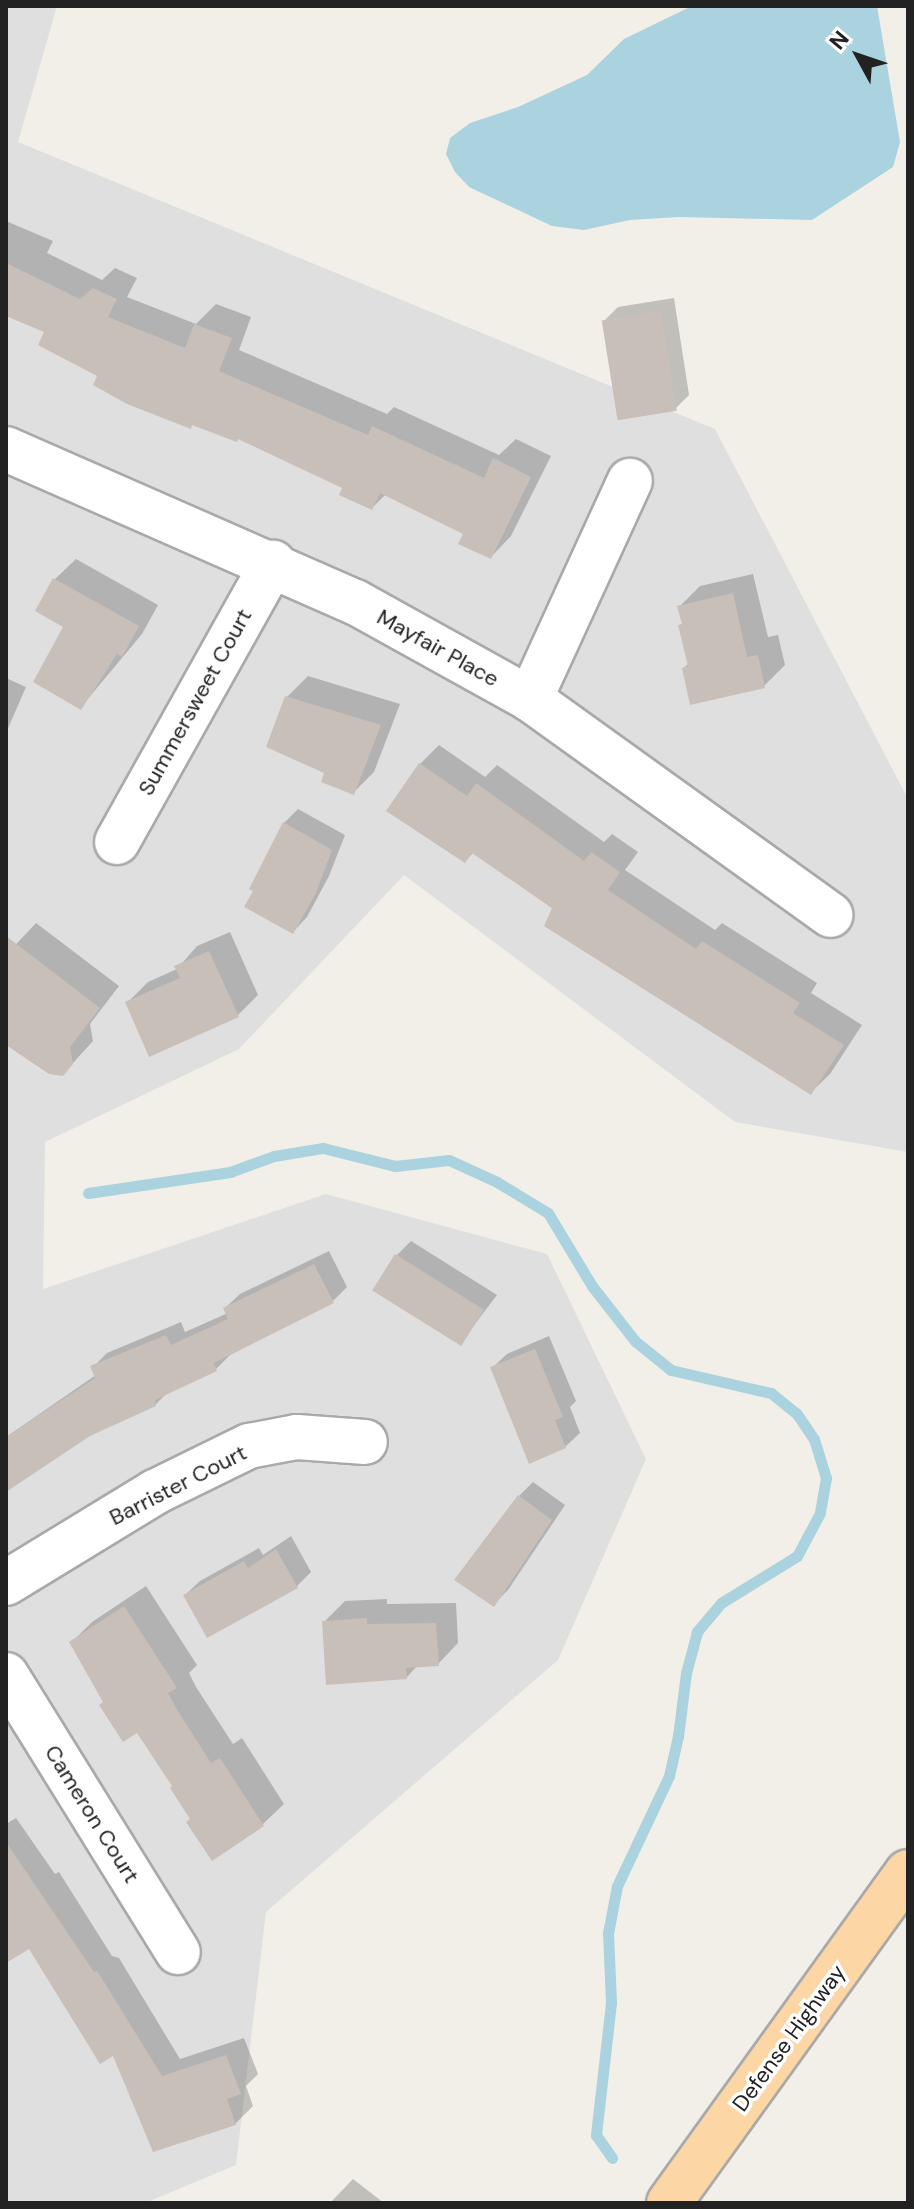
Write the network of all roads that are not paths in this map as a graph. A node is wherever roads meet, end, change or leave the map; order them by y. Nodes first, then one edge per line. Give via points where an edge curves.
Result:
1 (6, 449) edge
2 (630, 481) dead end
3 (273, 563) junction
4 (530, 699) junction
5 (117, 842) dead end
6 (831, 915) dead end
7 (365, 1442) dead end
8 (6, 1583) edge
9 (6, 1675) edge
10 (908, 1872) edge
11 (178, 1952) dead end
12 (669, 2203) edge

1 - 3 street, Mayfair Place
2 - 4 street
3 - 4 street, Mayfair Place
3 - 5 street, Summersweet Court
4 - 6 street, Mayfair Place
7 - 8 street, Barrister Court via 297,1437 249,1446 155,1492
9 - 11 street, Cameron Court
10 - 12 main road, Defense Highway

